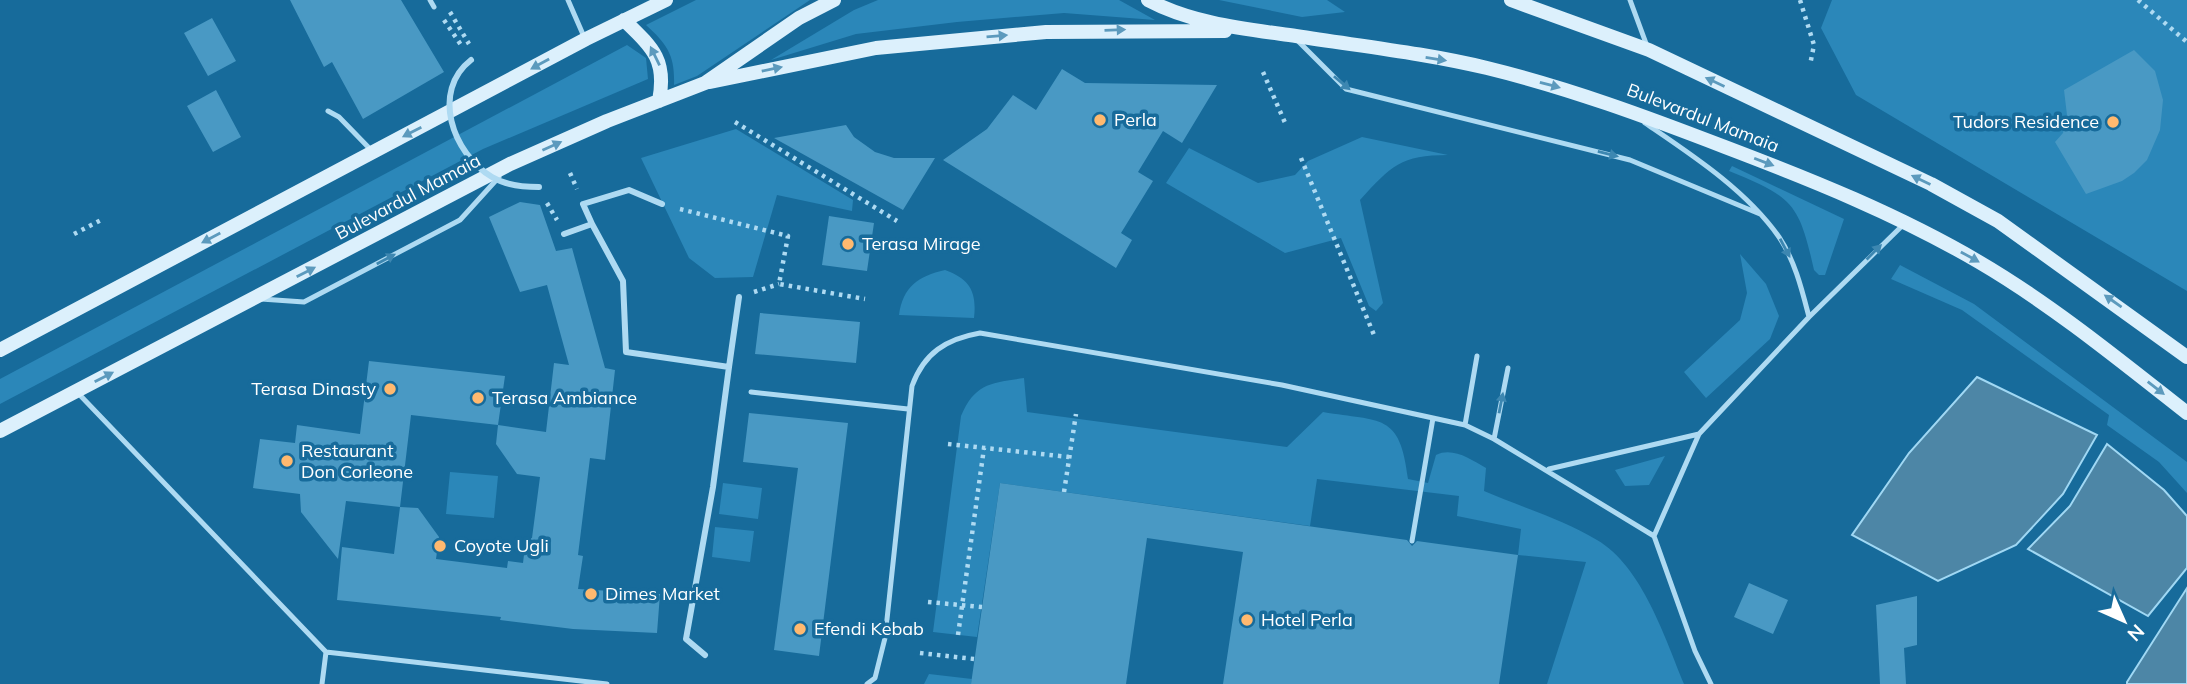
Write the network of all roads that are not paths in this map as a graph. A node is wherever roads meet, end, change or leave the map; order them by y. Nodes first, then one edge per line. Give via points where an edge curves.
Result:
1 (430, 0) edge
2 (568, 0) edge
3 (660, 0) edge
4 (666, 0) edge
5 (834, 0) edge
6 (1148, 0) edge
7 (1511, 0) edge
8 (1630, 0) edge
9 (434, 7) road end
10 (624, 20) junction
11 (1247, 31) junction
12 (1293, 36) junction
13 (586, 39) junction
14 (1649, 50) junction
15 (471, 60) road end
16 (705, 83) junction
17 (659, 101) junction
18 (1624, 108) junction
19 (328, 111) dead end
20 (373, 152) junction
21 (510, 164) junction
22 (539, 187) road end
23 (662, 204) road end
24 (1760, 214) junction
25 (1906, 222) junction
26 (592, 224) junction
27 (564, 234) road end
28 (739, 298) road end
29 (255, 299) junction
30 (1809, 317) junction
31 (0, 350) edge
32 (1477, 356) dead end
33 (2187, 357) edge
34 (729, 366) junction
35 (1508, 368) dead end
36 (76, 391) junction
37 (751, 392) dead end
38 (908, 409) junction
39 (2187, 413) edge
40 (1433, 418) junction
41 (1465, 425) junction
42 (0, 431) edge
43 (1699, 433) junction
44 (1494, 439) junction
45 (1548, 469) junction
46 (1654, 536) junction
47 (1412, 541) dead end
48 (326, 652) junction
49 (705, 655) dead end
50 (322, 684) edge
51 (607, 684) edge
52 (867, 684) edge
53 (1712, 684) edge

1 - 9 lane
2 - 13 lane
3 - 13 main road
4 - 10 main road
5 - 16 main road, Bulevardul Mamaia via 799,18
6 - 11 main road, Bulevardul Mamaia
7 - 14 main road, Bulevardul Mamaia
8 - 14 lane
10 - 13 main road
17 -> 10 main road via 664,76 653,48
11 - 12 main road, Bulevardul Mamaia
16 -> 11 main road via 876,48 1046,32
12 -> 18 main road, Bulevardul Mamaia via 1484,67
12 -> 24 lane via 1346,89 1630,160
13 -> 20 main road
33 -> 14 main road, Bulevardul Mamaia via 1998,221 1931,184
15 - 22 street, bridge via 456,71 449,91 453,124 463,151 492,177 521,187
16 - 17 main road, Bulevardul Mamaia
21 -> 17 main road, Bulevardul Mamaia
18 - 24 lane via 1699,160
18 -> 25 main road, Bulevardul Mamaia
19 - 20 lane
20 -> 31 main road
29 -> 21 main road, Bulevardul Mamaia
29 -> 21 lane via 304,302 460,220
23 - 26 street via 629,190 583,204
24 -> 30 lane via 1790,256
30 -> 25 lane
25 -> 39 main road, Bulevardul Mamaia via 1992,271 2108,351
26 - 27 street
26 - 34 street via 623,281 626,352
28 - 34 street
36 -> 29 main road, Bulevardul Mamaia
30 - 43 lane
32 - 41 lane
34 - 49 street via 686,639
44 -> 35 lane
36 - 42 main road, Bulevardul Mamaia
36 - 48 lane
37 - 38 lane
38 - 40 lane via 920,365 938,347 980,334 1282,385
38 - 52 lane via 885,638 875,678
40 - 41 lane
40 - 47 lane
41 - 44 lane
43 - 45 lane
43 - 46 lane
44 - 45 lane
45 - 46 lane
46 - 53 lane
48 - 50 lane
48 - 51 lane

